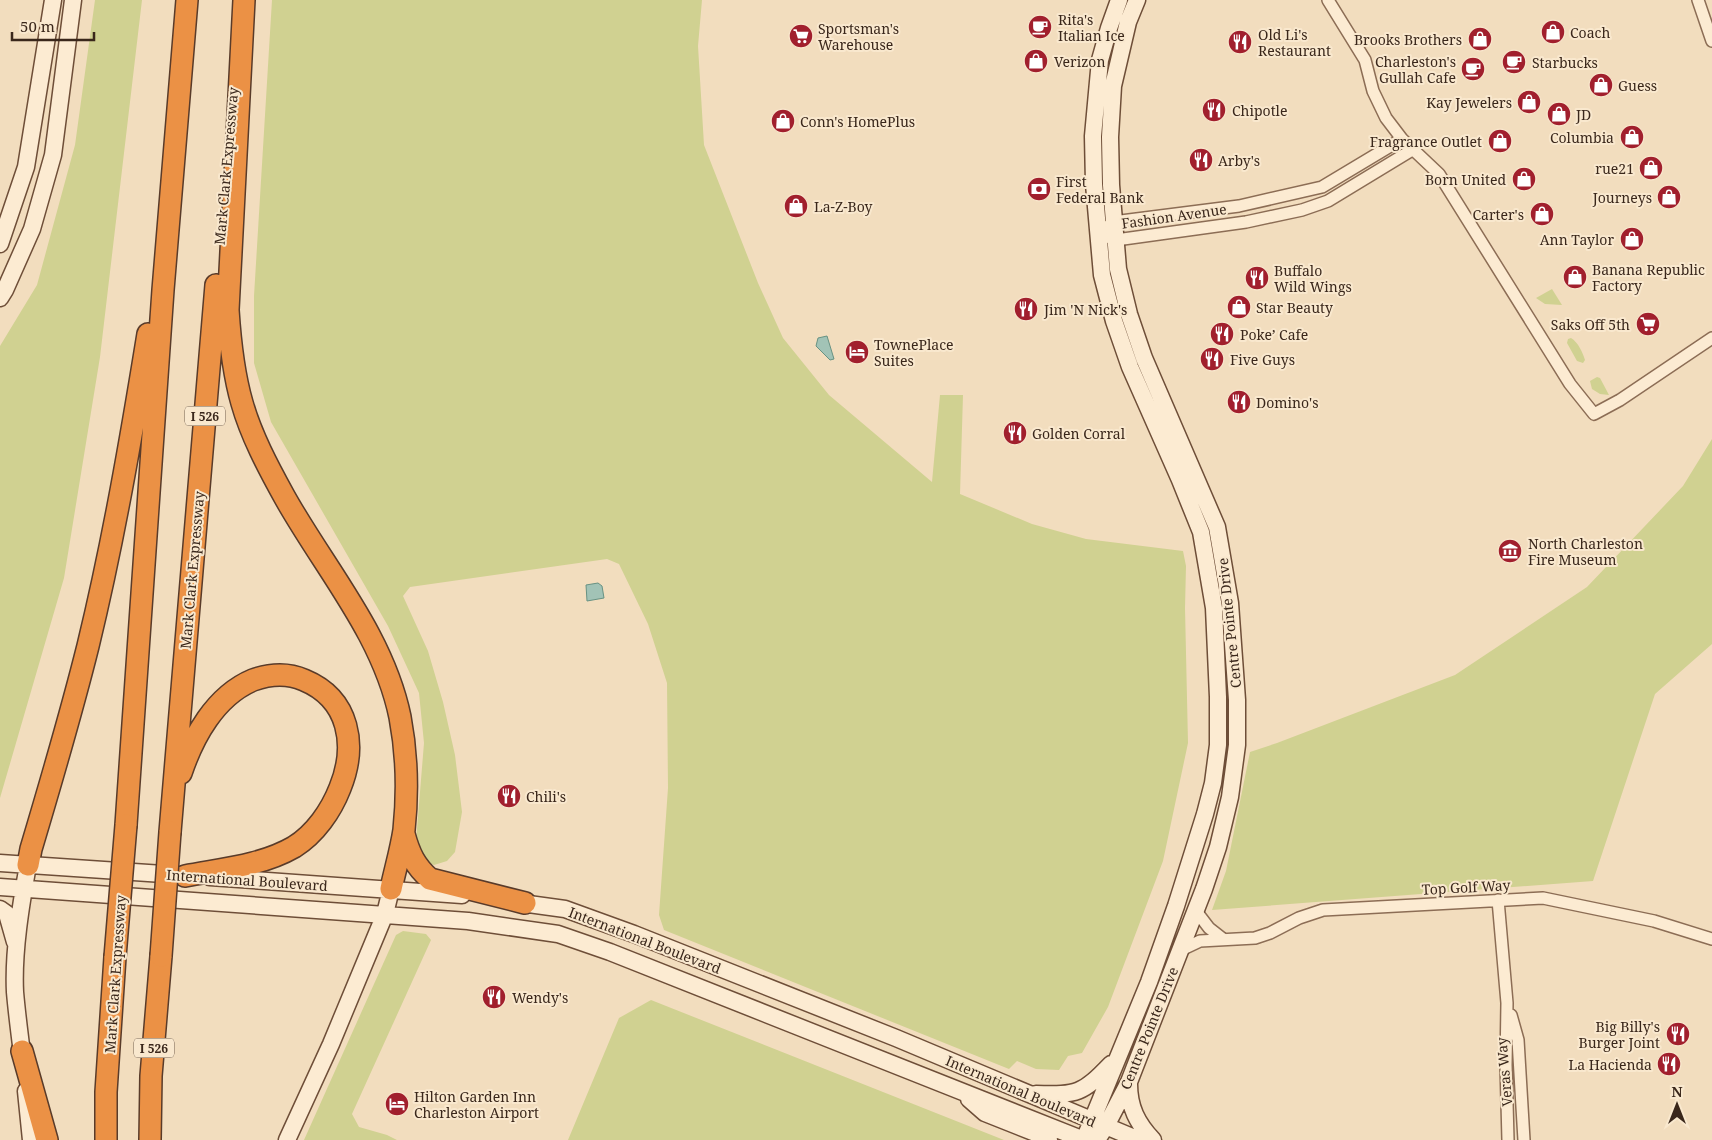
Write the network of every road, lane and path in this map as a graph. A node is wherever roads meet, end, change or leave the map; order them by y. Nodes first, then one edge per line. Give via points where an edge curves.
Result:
1 (53, 0) edge
2 (73, 0) edge
3 (187, 0) edge
4 (240, 0) edge
5 (244, 0) edge
6 (1119, 0) edge
7 (1137, 0) edge
8 (1328, 0) edge
9 (1698, 0) edge
10 (1712, 42) edge
11 (179, 91) junction
12 (1402, 139) junction
13 (1412, 150) junction
14 (1113, 222) junction
15 (1099, 234) junction
16 (1116, 240) junction
17 (0, 244) edge
18 (0, 298) edge
19 (1712, 338) edge
20 (170, 832) junction
21 (404, 832) junction
22 (0, 862) edge
23 (28, 865) junction
24 (184, 876) junction
25 (0, 888) edge
26 (24, 889) junction
27 (391, 889) junction
28 (1498, 900) junction
29 (526, 903) junction
30 (0, 909) edge
31 (1196, 911) junction
32 (385, 914) junction
33 (1712, 939) edge
34 (1223, 940) junction
35 (1181, 950) junction
36 (17, 955) junction
37 (1508, 1003) junction
38 (22, 1051) junction
39 (1118, 1057) junction
40 (1129, 1082) junction
41 (962, 1092) junction
42 (1027, 1093) junction
43 (1099, 1123) junction
44 (31, 1140) edge
45 (47, 1140) edge
46 (106, 1140) edge
47 (150, 1140) edge
48 (286, 1140) edge
49 (1049, 1140) edge
50 (1084, 1140) edge
51 (1097, 1140) edge
52 (1139, 1140) edge
53 (1153, 1140) edge
54 (1508, 1140) edge
55 (1524, 1140) edge

1 - 17 main road via 26,167
2 - 18 main road via 53,155 32,229
3 - 11 highway, Mark Clark Expressway
4 - 20 highway, Mark Clark Expressway / I 526
5 - 21 highway via 228,310 230,348 242,404 265,458 284,497 374,644 386,672 400,715 404,744
6 - 15 main road, Centre Pointe Drive via 1108,28 1097,88 1093,136
7 - 14 main road, Centre Pointe Drive via 1128,22 1113,86 1110,185
8 - 12 street via 1365,60 1373,91 1386,118
9 - 10 street
11 - 23 highway via 155,288 127,462 88,644
11 - 46 highway, Mark Clark Expressway, bridge via 115,957
12 - 13 street
12 - 14 street, Fashion Avenue via 1322,187 1239,206
13 - 16 street, Fashion Avenue via 1328,201 1302,210 1246,222
13 - 19 street via 1439,174 1570,384 1594,414
14 - 15 street, Fashion Avenue
14 - 16 main road, Centre Pointe Drive
15 - 16 street, Fashion Avenue
15 - 39 main road, Centre Pointe Drive via 1102,275 1114,321 1130,367 1201,532 1214,608 1218,697 1218,745 1213,783 1197,842 1149,982
16 - 31 main road, Centre Pointe Drive via 1118,269 1128,314 1161,400 1217,527 1230,604 1237,700 1236,754 1218,847
20 - 24 highway via 181,772 197,735 227,696 252,681 289,675 314,684 334,700 348,733 347,765 337,795 318,824 294,847 265,860
20 - 47 highway, Mark Clark Expressway / I 526, bridge via 151,1076
21 - 27 highway
21 - 29 highway via 413,860 430,879
22 - 23 main road, International Boulevard
23 - 24 main road, International Boulevard
23 - 26 main road
24 - 27 main road, International Boulevard
25 - 26 main road, International Boulevard
26 - 32 main road, International Boulevard
26 - 36 main road
27 - 29 main road, International Boulevard
27 - 32 main road
28 - 33 street, Top Golf Way via 1543,898 1654,921
28 - 34 street, Top Golf Way via 1323,910 1255,938
28 - 37 street, Veras Way
29 - 42 main road, International Boulevard via 565,909 619,928
30 - 36 main road via 6,914 13,931
31 - 34 street
31 - 35 main road, Centre Pointe Drive
32 - 41 main road, International Boulevard via 468,921 558,934
32 - 48 main road via 331,1044
34 - 35 street, Top Golf Way via 1200,941
35 - 40 main road, Centre Pointe Drive
36 - 38 main road via 15,991
37 - 54 street, Veras Way
37 - 55 street, Veras Way via 1518,1040
38 - 44 main road
38 - 45 highway
39 - 42 main road via 1078,1092
39 - 43 main road, Centre Pointe Drive
40 - 43 main road, Centre Pointe Drive
40 - 53 main road via 1130,1104
41 - 49 main road via 984,1113
41 - 50 main road, International Boulevard
42 - 43 main road, International Boulevard
43 - 50 main road
43 - 51 main road
43 - 52 main road, International Boulevard

